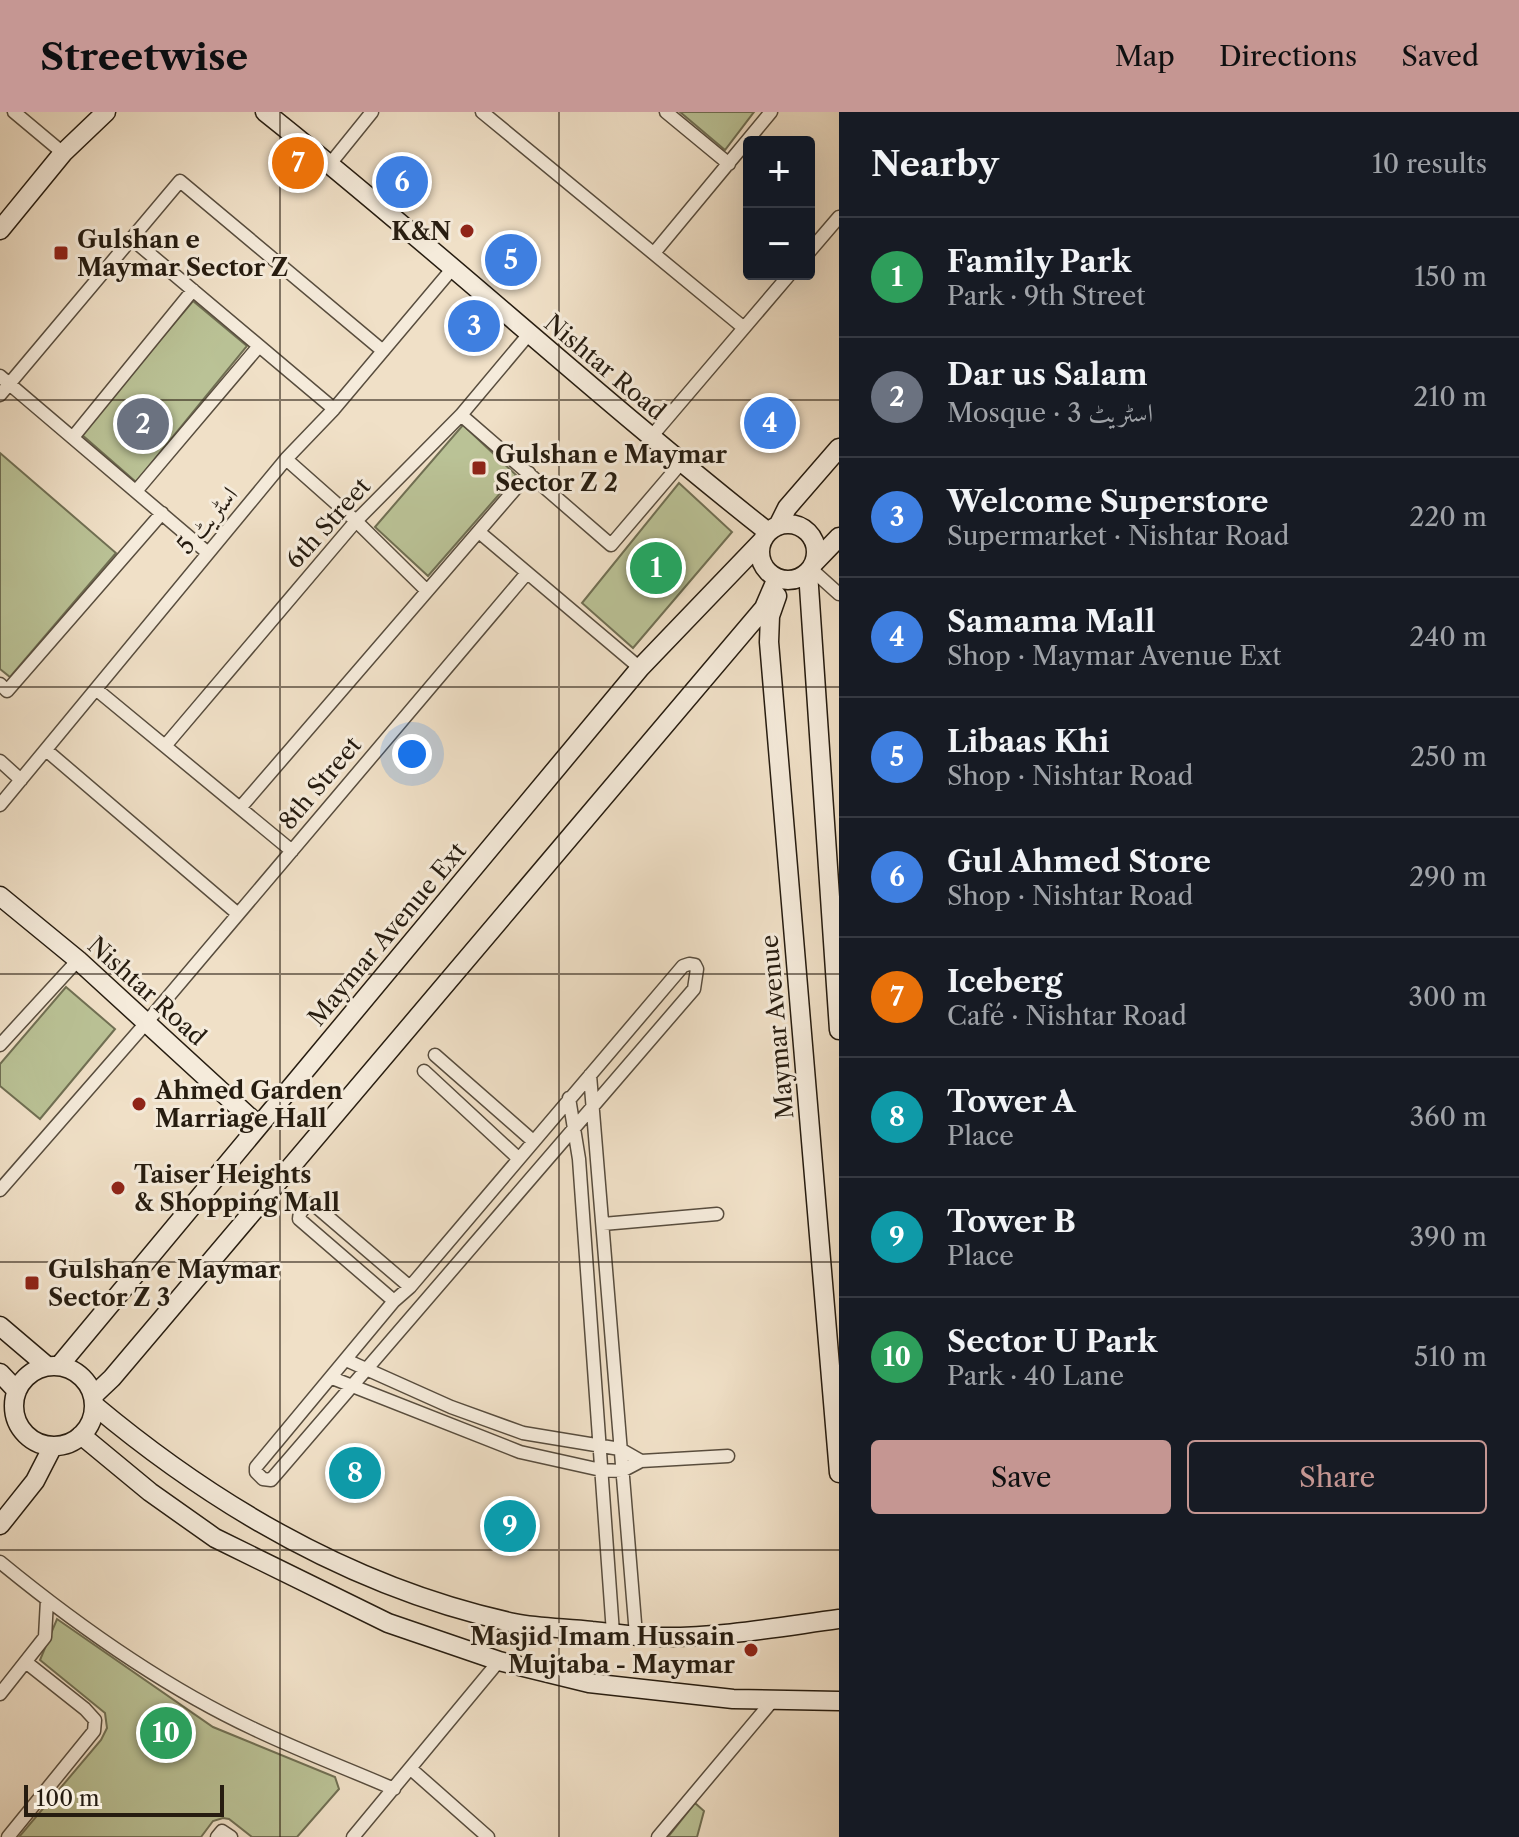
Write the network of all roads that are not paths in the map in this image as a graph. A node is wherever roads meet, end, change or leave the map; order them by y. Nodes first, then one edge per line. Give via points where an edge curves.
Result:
1 (14, 112) edge
2 (106, 112) edge
3 (265, 112) edge
4 (372, 112) edge
5 (482, 112) edge
6 (666, 112) edge
7 (771, 112) edge
8 (63, 153) junction
9 (330, 164) junction
10 (729, 164) junction
11 (839, 217) edge
12 (0, 230) edge
13 (132, 239) junction
14 (815, 245) edge
15 (654, 253) junction
16 (452, 269) junction
17 (785, 280) edge
18 (193, 290) junction
19 (744, 328) junction
20 (529, 334) junction
21 (259, 346) junction
22 (383, 351) junction
23 (5, 380) edge
24 (0, 395) edge
25 (334, 409) junction
26 (461, 415) junction
27 (74, 436) junction
28 (651, 437) junction
29 (839, 448) edge
30 (286, 459) junction
31 (681, 463) junction
32 (529, 473) junction
33 (137, 490) junction
34 (162, 513) junction
35 (356, 521) junction
36 (479, 532) junction
37 (769, 533) junction
38 (839, 537) edge
39 (208, 553) junction
40 (811, 568) junction
41 (527, 573) junction
42 (780, 579) junction
43 (427, 591) junction
44 (839, 594) edge
45 (640, 668) junction
46 (4, 688) edge
47 (97, 690) junction
48 (165, 746) junction
49 (46, 750) junction
50 (0, 761) edge
51 (21, 780) junction
52 (0, 805) edge
53 (240, 808) junction
54 (292, 851) junction
55 (0, 896) edge
56 (238, 914) junction
57 (78, 960) junction
58 (146, 1023) junction
59 (839, 1030) edge
60 (0, 1045) edge
61 (435, 1055) dead end
62 (424, 1071) dead end
63 (590, 1075) junction
64 (569, 1098) junction
65 (594, 1104) junction
66 (258, 1125) junction
67 (575, 1125) junction
68 (533, 1141) junction
69 (518, 1158) junction
70 (0, 1190) edge
71 (717, 1214) dead end
72 (603, 1224) junction
73 (410, 1287) junction
74 (394, 1301) junction
75 (0, 1326) edge
76 (346, 1360) junction
77 (53, 1366) junction
78 (365, 1369) junction
79 (0, 1373) edge
80 (332, 1378) junction
81 (353, 1385) junction
82 (15, 1398) junction
83 (93, 1400) junction
84 (0, 1423) edge
85 (81, 1435) junction
86 (53, 1446) junction
87 (599, 1448) junction
88 (620, 1449) junction
89 (728, 1456) dead end
90 (641, 1461) junction
91 (601, 1470) junction
92 (622, 1471) junction
93 (839, 1473) edge
94 (0, 1525) edge
95 (0, 1562) edge
96 (47, 1600) junction
97 (839, 1619) edge
98 (613, 1633) junction
99 (636, 1635) junction
100 (499, 1661) junction
101 (27, 1663) junction
102 (0, 1694) edge
103 (774, 1699) junction
104 (839, 1701) edge
105 (411, 1769) junction
106 (394, 1789) junction
107 (8, 1837) edge
108 (353, 1837) edge
109 (488, 1837) edge
110 (658, 1837) edge

1 - 8 street
2 - 8 main road
3 - 9 main road, Nishtar Road
4 - 9 street
5 - 15 street
6 - 10 street
7 - 10 street
8 - 12 main road
9 - 16 main road, Nishtar Road
10 - 15 street
11 - 14 street
13 - 18 street
13 - 22 street via 180,181
13 - 23 street
15 - 19 street
16 - 20 main road, Nishtar Road
16 - 22 street, اسٹریٹ 5
17 - 19 street
18 - 21 street
18 - 27 street
19 - 28 street
20 - 26 street, 6th Street
20 - 28 main road, Nishtar Road
21 - 25 street
21 - 33 street
22 - 25 street, اسٹریٹ 5
23 - 24 street
23 - 27 street
25 - 30 street, اسٹریٹ 5
26 - 32 street
26 - 35 street, 6th Street
27 - 33 street
28 - 31 main road, Nishtar Road
29 - 37 main road, Maymar Avenue Ext
30 - 35 street
30 - 39 street, اسٹریٹ 5
31 - 32 street via 611,545
31 - 37 main road, Nishtar Road
32 - 36 street
33 - 34 street
34 - 39 street
34 - 46 street
35 - 43 street
35 - 48 street, 6th Street
36 - 41 street
36 - 43 street
37 - 40 main road via 788,524 808,532 816,552
37 - 42 main road via 760,552 762,563
37 - 45 main road, Maymar Avenue Ext
38 - 40 main road
39 - 47 street, اسٹریٹ 5
40 - 42 main road via 799,578
40 - 44 street
40 - 59 main road
41 - 45 street
41 - 54 street, 8th Street
42 - 83 main road via 764,608
42 - 93 main road, Maymar Avenue via 769,642
43 - 53 street
45 - 66 main road, Maymar Avenue Ext
47 - 48 street
47 - 49 street, اسٹریٹ 5
48 - 53 street
49 - 51 street, اسٹریٹ 5
49 - 56 street
50 - 51 street
51 - 52 street, اسٹریٹ 5
53 - 54 street
54 - 56 street, 8th Street
55 - 57 main road, Nishtar Road
56 - 58 street, 8th Street
57 - 58 main road, Nishtar Road
57 - 60 street
58 - 66 main road, Nishtar Road
58 - 70 street, 8th Street
61 - 68 street
62 - 69 street
63 - 64 street
63 - 65 street
63 - 65 street via 683,966 695,965 694,989
64 - 67 street
64 - 68 street
65 - 67 street
65 - 72 street
66 - 77 main road, Maymar Avenue Ext
67 - 78 street
67 - 87 street
68 - 69 street
69 - 73 street
71 - 72 street
72 - 88 street
73 - 74 street
73 - 74 street via 313,1204 307,1206 299,1219
74 - 76 street
75 - 77 main road
76 - 78 street
76 - 80 street
77 - 82 main road via 34,1371
77 - 83 main road via 74,1371 86,1382
78 - 81 street
78 - 87 street via 523,1433
79 - 82 main road
80 - 81 street
80 - 81 street via 256,1467 263,1479 270,1481
81 - 91 street via 520,1452
82 - 84 main road
82 - 86 main road via 17,1420 25,1433
83 - 85 main road via 91,1421
83 - 98 main road via 188,1478 290,1540 369,1578 517,1624
85 - 86 main road
85 - 100 main road via 215,1538 388,1623
86 - 94 main road via 35,1481
87 - 88 street
87 - 91 street
88 - 90 street
88 - 92 street
89 - 90 street
90 - 92 street
91 - 92 street
91 - 98 street
92 - 99 street
95 - 96 street
96 - 101 street via 45,1637
96 - 106 street via 144,1668 252,1729
97 - 99 main road via 730,1633
98 - 99 main road
100 - 103 main road via 589,1683
100 - 105 street
101 - 102 street
101 - 107 street via 85,1709 95,1720 94,1731
103 - 104 main road
103 - 110 street
105 - 106 street
105 - 109 street
106 - 108 street

